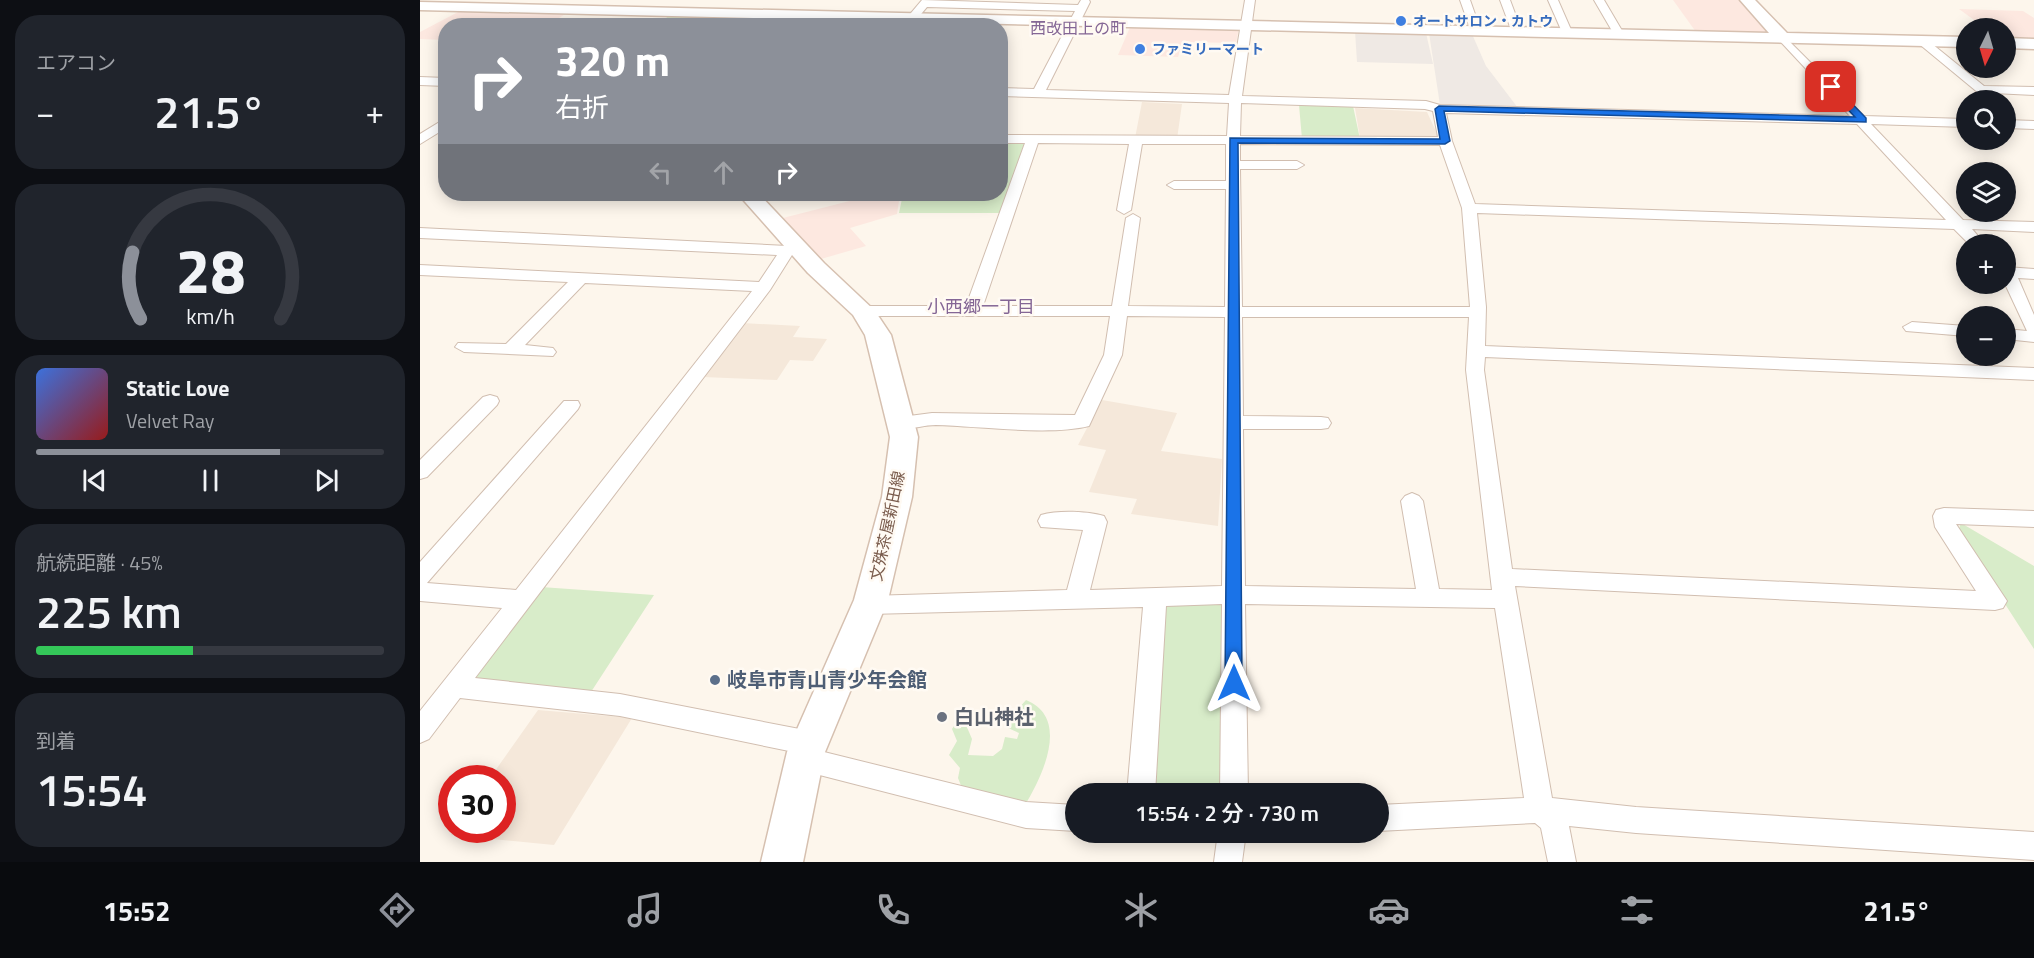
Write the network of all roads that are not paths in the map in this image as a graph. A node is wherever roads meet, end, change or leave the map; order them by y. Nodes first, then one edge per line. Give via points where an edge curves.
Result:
1 (1250, 0) edge
2 (1465, 0) edge
3 (1505, 0) edge
4 (1552, 0) edge
5 (1599, 0) edge
6 (1747, 0) edge
7 (926, 2) edge
8 (642, 5) edge
9 (420, 6) edge
10 (1081, 10) edge
11 (633, 18) edge
12 (859, 18) edge
13 (912, 18) edge
14 (956, 18) edge
15 (1247, 24) junction
16 (1476, 31) junction
17 (1517, 32) junction
18 (1567, 32) junction
19 (1619, 34) junction
20 (1784, 38) junction
21 (1923, 41) junction
22 (1956, 42) edge
23 (2016, 43) edge
24 (2034, 44) edge
25 (1942, 58) junction
26 (1956, 59) edge
27 (420, 81) edge
28 (438, 81) edge
29 (1980, 89) joint
30 (2034, 91) edge
31 (1008, 92) edge
32 (1038, 93) junction
33 (1235, 99) junction
34 (1439, 109) junction
35 (1863, 120) junction
36 (1956, 123) edge
37 (438, 128) edge
38 (1008, 139) edge
39 (420, 140) edge
40 (1033, 140) junction
41 (1136, 140) junction
42 (1233, 140) junction
43 (1445, 141) junction
44 (1234, 165) junction
45 (1297, 165) dead end
46 (1174, 185) dead end
47 (1234, 185) junction
48 (754, 201) edge
49 (1469, 208) junction
50 (1957, 224) junction
51 (2034, 227) edge
52 (420, 233) edge
53 (1967, 234) edge
54 (793, 250) junction
55 (420, 270) edge
56 (2016, 273) edge
57 (2034, 274) edge
58 (582, 278) junction
59 (764, 287) junction
60 (2016, 287) edge
61 (973, 310) junction
62 (1121, 310) junction
63 (864, 311) junction
64 (1231, 311) junction
65 (1477, 312) junction
66 (1912, 327) dead end
67 (2034, 329) edge
68 (1956, 330) edge
69 (2016, 335) edge
70 (2034, 337) edge
71 (464, 347) dead end
72 (511, 349) junction
73 (1475, 351) junction
74 (548, 352) dead end
75 (2034, 374) edge
76 (490, 401) dead end
77 (571, 405) dead end
78 (1232, 422) junction
79 (901, 423) junction
80 (1321, 423) dead end
81 (420, 472) edge
82 (1412, 501) dead end
83 (2034, 519) edge
84 (1049, 521) dead end
85 (420, 578) edge
86 (1504, 588) junction
87 (420, 592) edge
88 (1234, 595) junction
89 (1155, 597) junction
90 (1076, 598) junction
91 (1428, 598) junction
92 (523, 600) junction
93 (869, 605) junction
94 (454, 687) junction
95 (420, 731) edge
96 (807, 751) junction
97 (1142, 783) edge
98 (1234, 783) edge
99 (1540, 810) junction
100 (1065, 817) edge
101 (1389, 818) edge
102 (1231, 843) edge
103 (2034, 846) edge
104 (782, 862) edge
105 (1228, 862) edge
106 (1562, 862) edge

1 - 15 street
2 - 16 street
3 - 17 street
4 - 18 street
5 - 19 street
6 - 20 street
7 - 10 street
7 - 13 street
8 - 9 street
8 - 11 street
8 - 12 street
10 - 14 street
10 - 15 street
10 - 32 street
15 - 16 street
15 - 33 street
16 - 17 street
17 - 18 street
18 - 19 street
19 - 20 street
20 - 21 street
20 - 35 street
21 - 22 street
21 - 25 street
23 - 24 street
25 - 26 street
25 - 29 street
27 - 28 street
29 - 30 street
31 - 32 street
32 - 33 street
33 - 34 street via 1426,105
33 - 42 street
34 - 35 street
34 - 43 street
35 - 36 street
35 - 50 street
37 - 39 street
38 - 40 street
40 - 41 street
40 - 61 street
41 - 42 street
41 - 62 street
42 - 43 street
42 - 44 street
43 - 49 street
44 - 45 street
44 - 47 street
46 - 47 street
47 - 64 street
48 - 54 street, 文殊茶屋新田線
49 - 50 street
49 - 65 street
50 - 51 street
50 - 53 street
52 - 54 street
54 - 59 street
54 - 63 street, 文殊茶屋新田線
55 - 58 street
56 - 57 street
58 - 59 street
58 - 72 street
59 - 92 street
60 - 67 street via 2026,319
61 - 62 street
61 - 63 street
62 - 64 street
62 - 79 street via 1113,355 1082,421 932,419
63 - 79 street, 文殊茶屋新田線 via 878,335
64 - 65 street
64 - 78 street
65 - 73 street
66 - 68 street
69 - 70 street
71 - 72 street
72 - 74 street
73 - 75 street
73 - 86 street
76 - 81 street
77 - 85 street
78 - 80 street
78 - 88 street
79 - 93 street, 文殊茶屋新田線 via 904,437 897,496
82 - 91 street
83 - 86 street via 1944,516 1946,527 1995,601
84 - 90 street via 1096,522
86 - 91 street
86 - 99 street
87 - 92 street
88 - 89 street
88 - 91 street
88 - 98 street
89 - 90 street
89 - 97 street
90 - 93 street
92 - 94 street
93 - 96 street, 文殊茶屋新田線
94 - 95 street
94 - 96 street via 620,705
96 - 100 street via 1026,815
96 - 104 street, 文殊茶屋新田線
99 - 101 street
99 - 103 street
99 - 106 street via 1554,821
102 - 105 street

